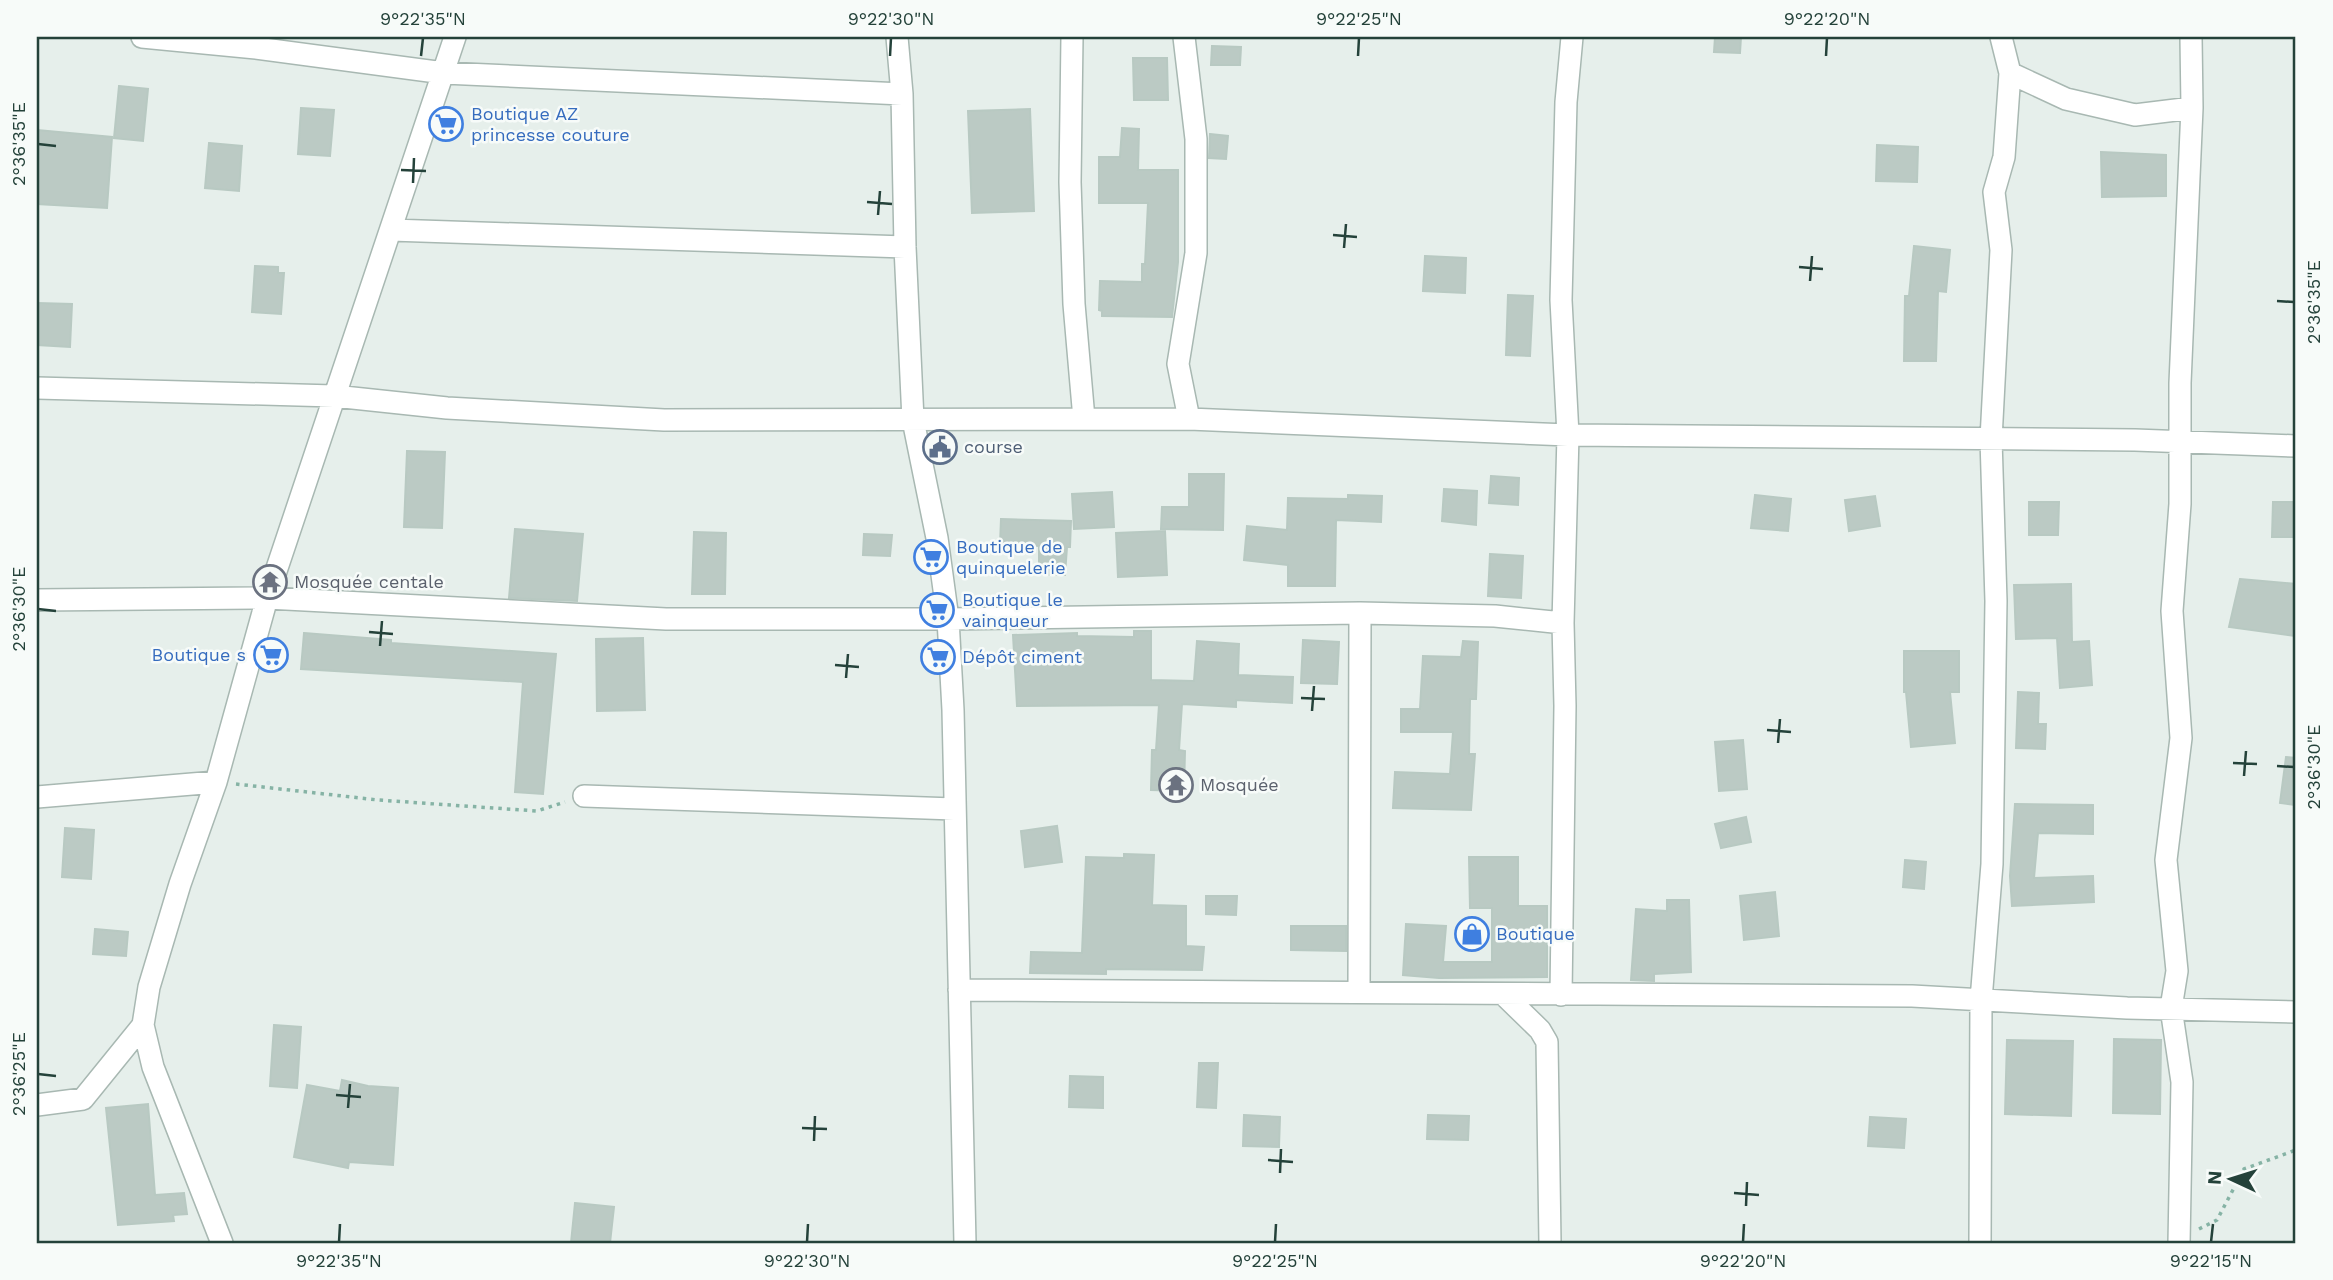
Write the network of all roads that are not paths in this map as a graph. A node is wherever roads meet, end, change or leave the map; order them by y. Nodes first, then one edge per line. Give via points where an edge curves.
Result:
1 (142, 37) edge
2 (455, 37) edge
3 (897, 37) edge
4 (1072, 37) edge
5 (1184, 37) edge
6 (1572, 37) edge
7 (2001, 37) edge
8 (2192, 37) edge
9 (444, 73) junction
10 (2010, 73) junction
11 (902, 94) junction
12 (2192, 107) junction
13 (391, 230) junction
14 (905, 247) junction
15 (37, 388) edge
16 (334, 396) junction
17 (1084, 419) junction
18 (1189, 419) junction
19 (913, 421) junction
20 (1568, 435) junction
21 (1990, 439) junction
22 (2180, 442) junction
23 (2296, 446) edge
24 (268, 598) junction
25 (37, 600) edge
26 (1360, 613) junction
27 (948, 619) junction
28 (1563, 623) junction
29 (216, 782) junction
30 (584, 796) road end
31 (37, 797) edge
32 (954, 809) junction
33 (960, 990) junction
34 (1359, 992) junction
35 (1503, 994) junction
36 (1561, 995) junction
37 (1981, 1000) junction
38 (2171, 1008) junction
39 (2296, 1012) edge
40 (143, 1025) junction
41 (37, 1105) edge
42 (2179, 1241) edge
43 (222, 1243) edge
44 (965, 1243) edge
45 (1550, 1243) edge
46 (1980, 1243) edge

1 - 9 street
2 - 9 street
3 - 11 street
4 - 17 street via 1071,209
5 - 18 street via 1196,139 1196,253 1178,364
6 - 20 street via 1561,300
7 - 10 street
8 - 12 street
9 - 11 street
9 - 13 street
10 - 12 street via 2066,99 2135,115
10 - 21 street via 2004,157 1994,192 2001,250
11 - 14 street
12 - 22 street
13 - 14 street
13 - 16 street
14 - 19 street
15 - 16 street
16 - 19 street via 447,408 664,420
16 - 24 street
17 - 18 street
17 - 19 street
18 - 20 street
19 - 27 street
20 - 21 street
20 - 28 street
21 - 22 street
21 - 37 street via 1996,601 1992,864
22 - 23 street
22 - 38 street via 2172,611 2181,738 2166,860 2176,971
24 - 25 street
24 - 27 street via 666,619
24 - 29 street
26 - 27 street
26 - 28 street via 1495,616
26 - 34 street
27 - 32 street
28 - 36 street
29 - 31 street
29 - 40 street via 149,987
30 - 32 street
32 - 33 street
33 - 34 street
33 - 44 street
34 - 35 street
35 - 36 street
35 - 45 street via 1547,1042
36 - 37 street
37 - 38 street
37 - 46 street
38 - 39 street
38 - 42 street via 2182,1082
40 - 41 street via 83,1099
40 - 43 street via 167,1108

